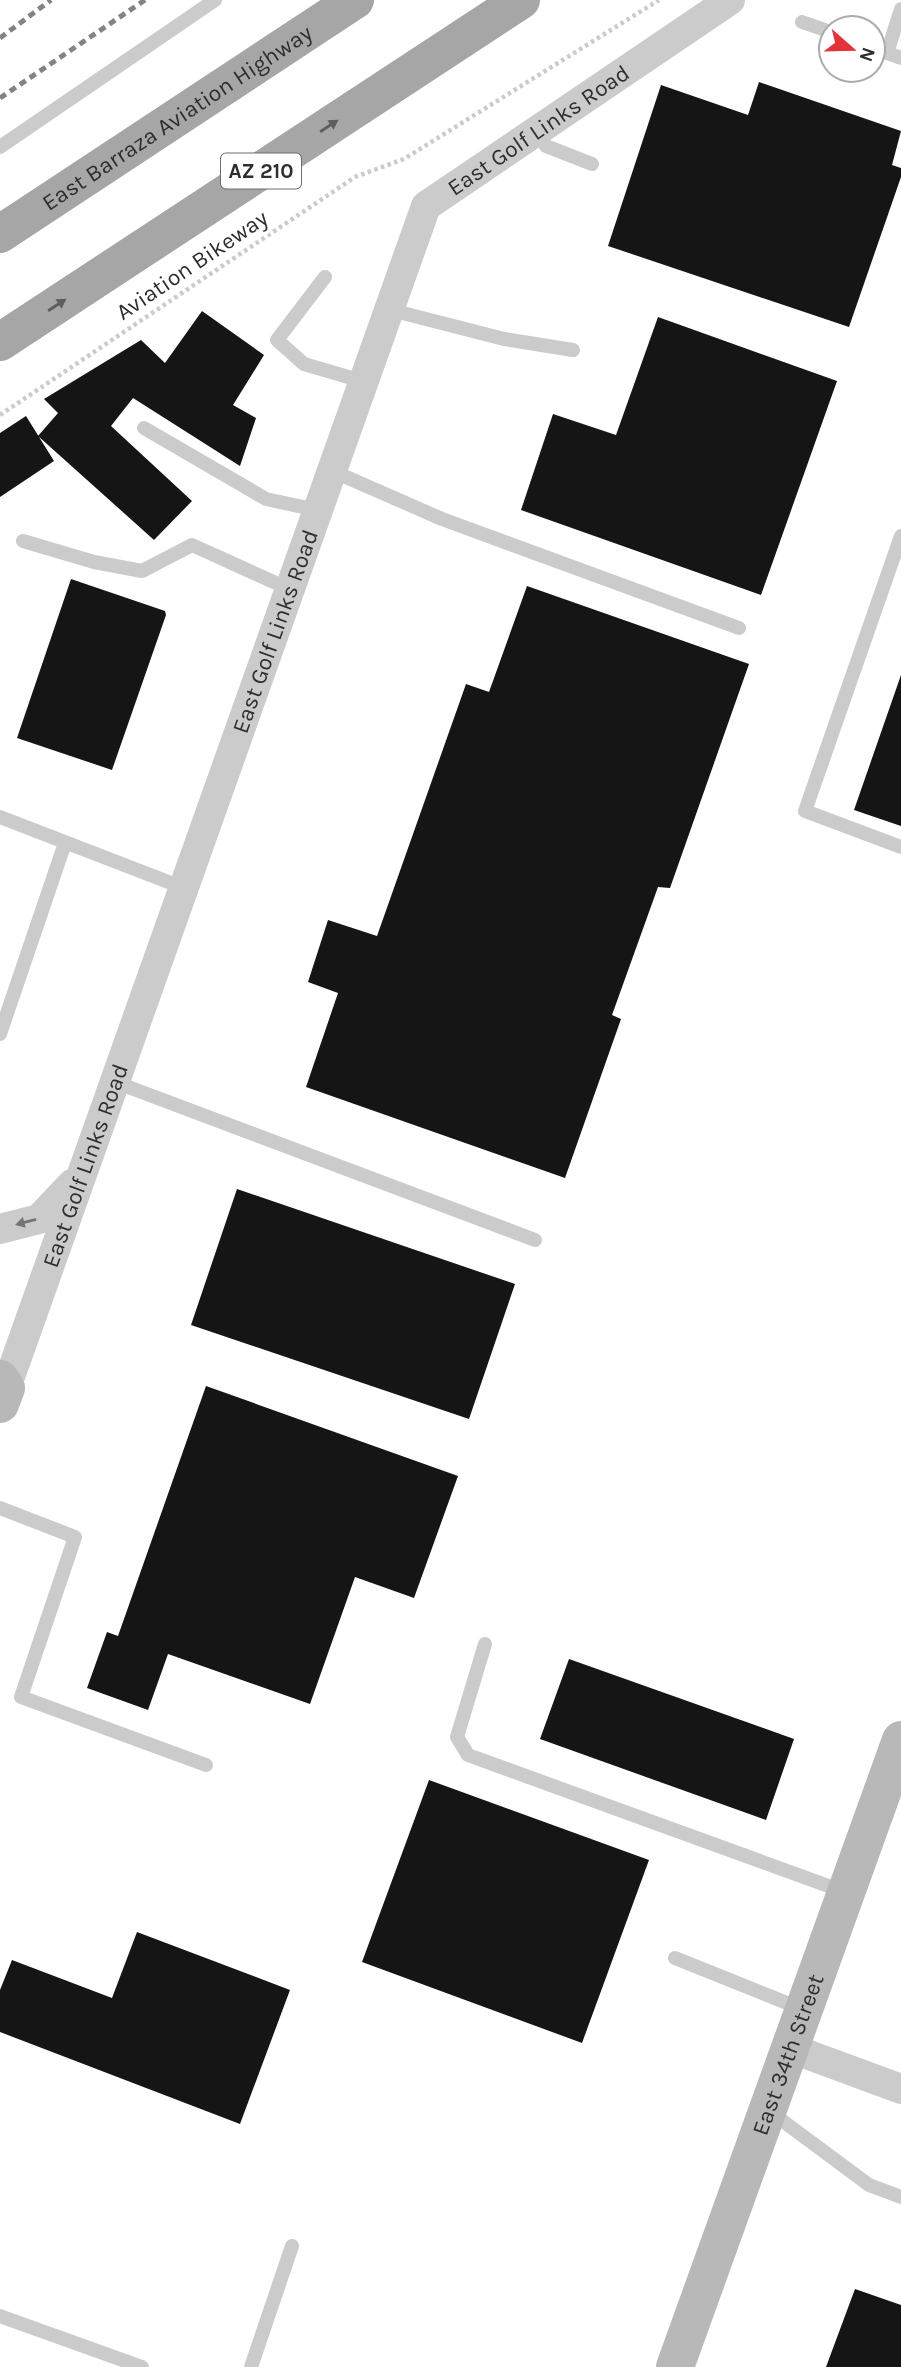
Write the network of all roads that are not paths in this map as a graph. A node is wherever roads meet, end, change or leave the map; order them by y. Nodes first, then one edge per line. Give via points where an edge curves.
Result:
1 (215, 0) edge
2 (355, 0) edge
3 (521, 0) edge
4 (730, 0) edge
5 (901, 9) edge
6 (802, 22) dead end
7 (817, 27) edge
8 (887, 53) edge
9 (536, 131) junction
10 (0, 147) edge
11 (592, 164) dead end
12 (0, 234) edge
13 (326, 277) dead end
14 (387, 309) junction
15 (0, 342) edge
16 (573, 350) dead end
17 (362, 381) junction
18 (144, 428) dead end
19 (330, 470) junction
20 (317, 510) junction
21 (901, 536) edge
22 (23, 541) dead end
23 (289, 589) junction
24 (739, 628) dead end
25 (0, 817) edge
26 (65, 843) junction
27 (901, 847) edge
28 (184, 888) junction
29 (0, 1034) edge
30 (115, 1082) junction
31 (82, 1173) junction
32 (0, 1230) edge
33 (535, 1240) dead end
34 (2, 1390) edge
35 (0, 1508) edge
36 (485, 1644) dead end
37 (901, 1740) edge
38 (206, 1765) dead end
39 (846, 1892) junction
40 (676, 1958) dead end
41 (804, 2009) junction
42 (790, 2048) junction
43 (901, 2089) edge
44 (768, 2110) junction
45 (901, 2197) edge
46 (292, 2246) dead end
47 (0, 2316) edge
48 (142, 2367) edge
49 (251, 2367) edge
50 (675, 2367) edge

1 - 10 lane
2 - 12 main road, East Barraza Aviation Highway
15 -> 3 main road, AZ 210
4 - 9 street, East Golf Links Road
5 - 8 lane
6 - 7 lane
9 - 11 lane via 546,146
9 - 14 street, East Golf Links Road via 425,206
13 - 17 lane via 277,340 304,364
14 - 16 lane via 504,339
14 - 17 street, East Golf Links Road
17 - 19 street, East Golf Links Road
18 - 20 lane via 266,499
19 - 20 street, East Golf Links Road
19 - 24 lane via 442,519
20 - 23 street, East Golf Links Road
21 - 27 lane via 805,811
22 - 23 lane via 142,571 192,545
23 - 28 street, East Golf Links Road
25 - 26 lane
26 - 28 lane
26 - 29 lane
28 - 30 street, East Golf Links Road
30 - 31 street, East Golf Links Road
30 - 33 lane
31 -> 32 street via 39,1219
31 - 34 street, East Golf Links Road
35 - 38 lane via 75,1537 21,1697
36 - 39 lane via 457,1737 468,1755
37 - 39 street, East 34th Street
39 - 41 street, East 34th Street
40 - 41 lane
41 - 42 street, East 34th Street
42 - 43 street
42 - 44 street, East 34th Street
44 - 45 lane via 869,2185
44 - 50 street, East 34th Street
46 - 49 lane
47 - 48 lane

